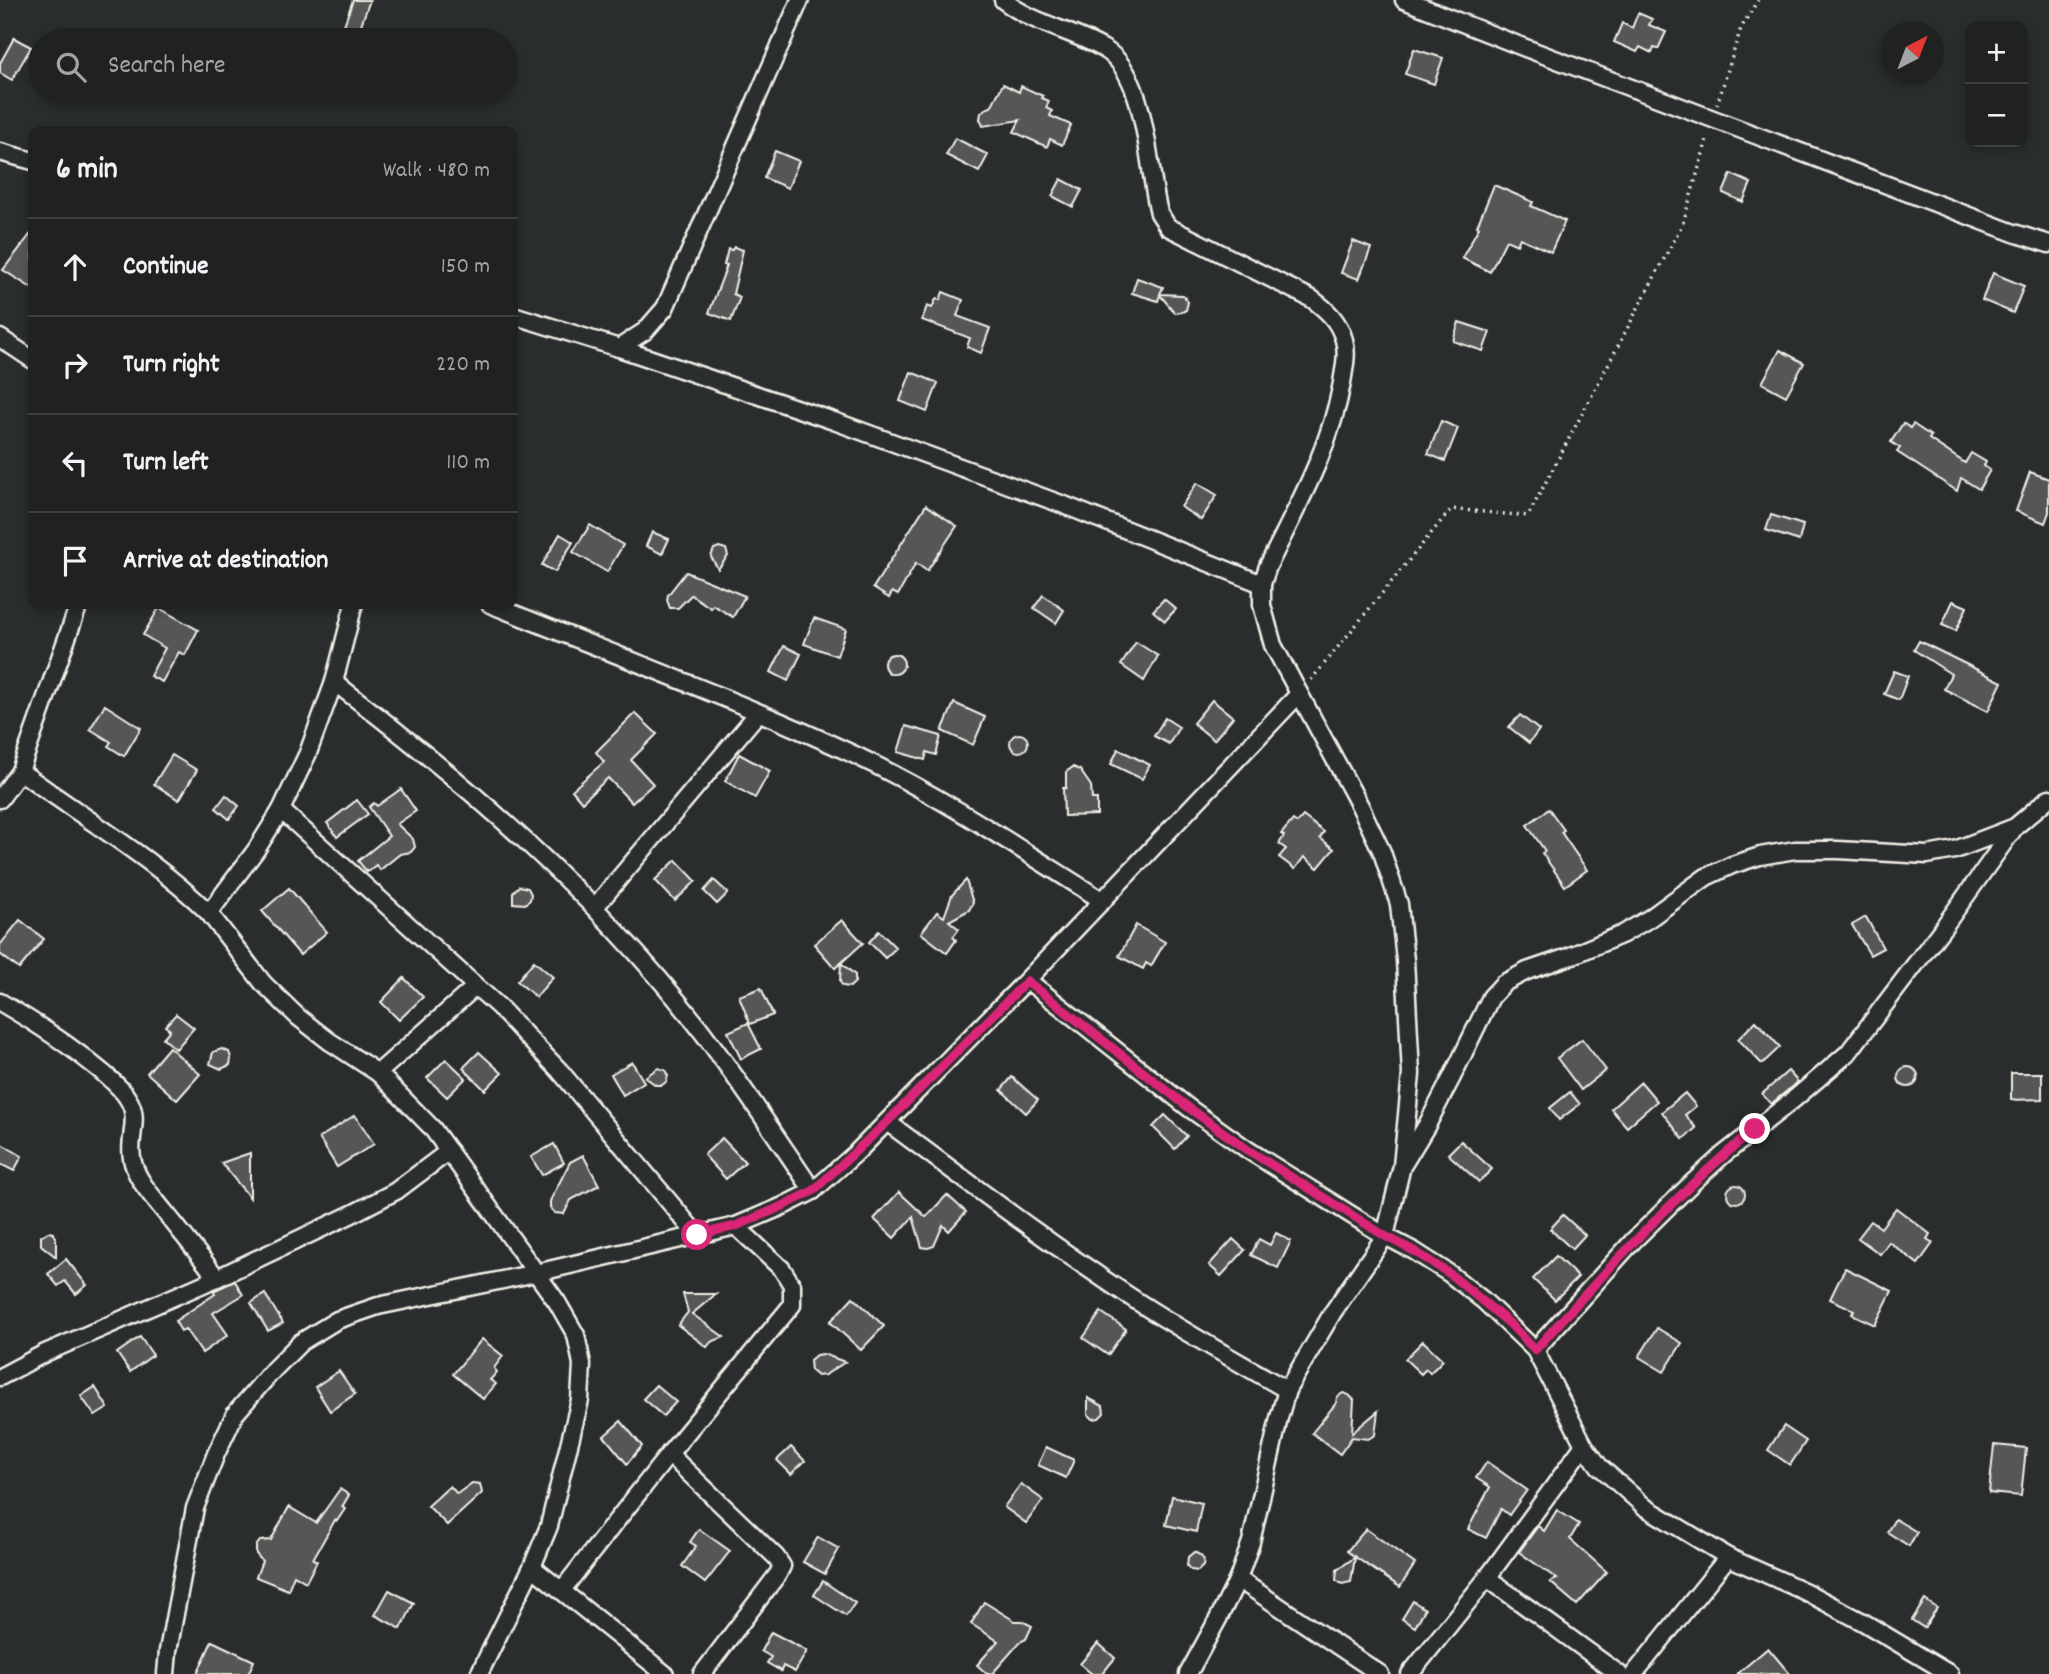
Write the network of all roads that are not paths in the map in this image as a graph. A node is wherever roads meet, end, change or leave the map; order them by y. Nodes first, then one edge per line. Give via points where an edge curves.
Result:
1 (800, 0) edge
2 (1003, 0) edge
3 (1404, 0) edge
4 (0, 152) edge
5 (28, 160) edge
6 (2049, 244) edge
7 (518, 317) edge
8 (0, 338) edge
9 (619, 348) junction
10 (28, 357) edge
11 (1262, 584) junction
12 (77, 609) edge
13 (353, 609) edge
14 (502, 609) edge
15 (334, 682) junction
16 (1298, 695) junction
17 (758, 713) junction
18 (20, 771) junction
19 (2049, 798) edge
20 (0, 799) edge
21 (281, 810) junction
22 (2015, 827) junction
23 (1103, 901) junction
24 (595, 907) junction
25 (209, 913) junction
26 (1027, 981) junction
27 (475, 987) junction
28 (0, 1002) edge
29 (378, 1073) junction
30 (887, 1122) junction
31 (449, 1151) junction
32 (1402, 1166) junction
33 (813, 1191) junction
34 (736, 1226) junction
35 (697, 1235) junction
36 (1385, 1236) junction
37 (536, 1273) junction
38 (217, 1278) junction
39 (1535, 1350) junction
40 (0, 1377) edge
41 (1287, 1390) junction
42 (1584, 1446) junction
43 (669, 1454) junction
44 (1728, 1557) junction
45 (532, 1567) junction
46 (1487, 1578) junction
47 (1238, 1579) junction
48 (562, 1590) junction
49 (166, 1674) edge
50 (479, 1674) edge
51 (665, 1674) edge
52 (702, 1674) edge
53 (1188, 1674) edge
54 (1380, 1674) edge
55 (1410, 1674) edge
56 (1619, 1674) edge
57 (1634, 1674) edge
58 (1950, 1674) edge

1 - 9 street via 665,308 645,331
2 - 11 street via 1025,15 1106,50 1122,65 1133,83 1159,213 1168,227 1312,299 1329,311 1339,328 1345,342 1345,365 1332,425
3 - 6 street
4 - 5 street
7 - 9 street
8 - 10 street
9 - 11 street via 1064,505
11 - 16 street via 1266,625
12 - 18 street
13 - 15 street
14 - 17 street
15 - 21 street
15 - 24 street via 414,743
16 - 23 street
16 - 32 street via 1360,806 1399,904 1410,1074
17 - 23 street via 928,793
17 - 24 street
18 - 20 street
18 - 25 street via 145,858
19 - 22 street
21 - 25 street
21 - 27 street
22 - 32 street via 1955,850 1927,855 1795,850 1760,856 1706,877 1623,934 1504,983 1491,997
22 - 39 street via 1848,1053 1691,1184
23 - 26 street
24 - 33 street via 697,1025
25 - 29 street via 263,983 298,1017
26 - 30 street
26 - 36 street via 1189,1108
27 - 29 street
27 - 35 street via 559,1070
28 - 38 street via 55,1036 128,1098 134,1111 130,1157 135,1171
29 - 31 street
30 - 33 street
30 - 41 street via 1127,1295
31 - 37 street
31 - 38 street via 396,1191
32 - 36 street
33 - 34 street
34 - 35 street
34 - 43 street via 782,1269 792,1285 792,1305
35 - 37 street
36 - 39 street via 1450,1274
36 - 41 street
37 - 45 street via 576,1335 582,1364 580,1400 569,1448 549,1526
37 - 49 street via 378,1306 337,1320 301,1342 274,1369 235,1414 195,1508
38 - 40 street
39 - 42 street
41 - 47 street
42 - 44 street via 1599,1466 1645,1507
42 - 46 street
43 - 48 street
43 - 52 street via 782,1566
44 - 57 street
44 - 58 street via 1863,1622
45 - 48 street
45 - 50 street
46 - 55 street
46 - 56 street
47 - 53 street
47 - 54 street
48 - 51 street

